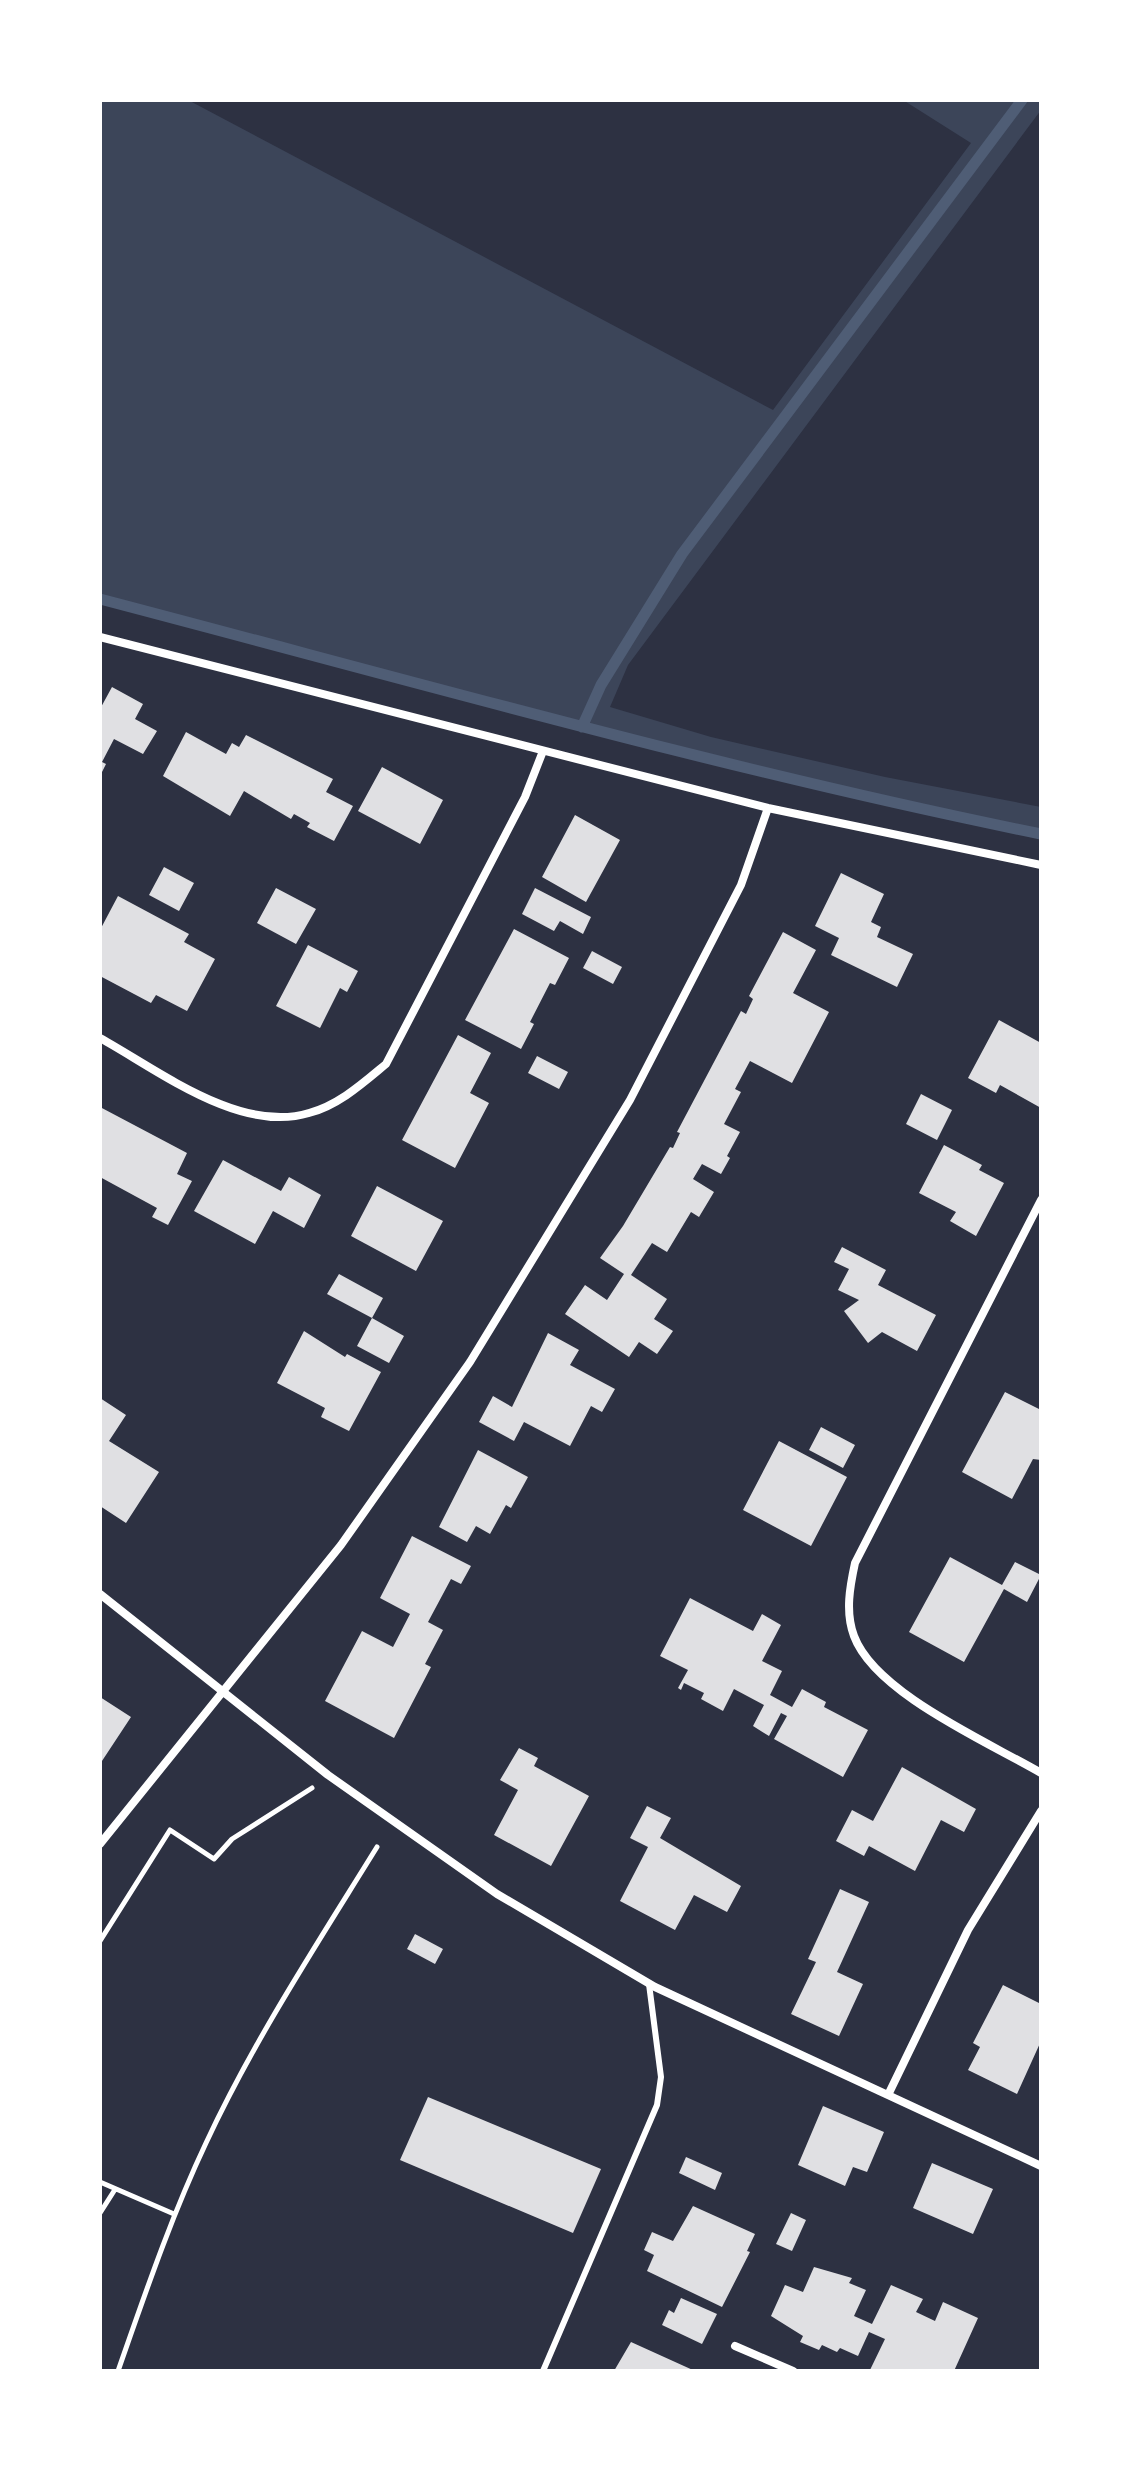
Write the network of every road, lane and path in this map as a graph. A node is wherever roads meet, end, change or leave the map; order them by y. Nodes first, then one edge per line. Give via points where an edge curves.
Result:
1 (100, 637) edge
2 (543, 751) junction
3 (768, 808) junction
4 (1041, 865) edge
5 (100, 1038) edge
6 (1041, 1200) edge
7 (100, 1594) edge
8 (222, 1691) junction
9 (1041, 1773) edge
10 (328, 1775) junction
11 (1041, 1811) edge
12 (100, 1844) edge
13 (377, 1847) dead end
14 (100, 1941) edge
15 (649, 1984) junction
16 (889, 2093) junction
17 (1041, 2166) edge
18 (100, 2182) edge
19 (114, 2191) junction
20 (100, 2213) edge
21 (174, 2214) junction
22 (735, 2346) dead end
23 (118, 2371) edge
24 (543, 2371) edge
25 (793, 2371) edge

1 - 2 street
2 - 3 street
2 - 5 street via 525,797 386,1064 352,1093 308,1114 267,1117 225,1107
3 - 4 street
3 - 8 street via 741,885 630,1100 470,1362 341,1545
6 - 9 street via 855,1563 848,1594 853,1635 889,1685
7 - 8 street
8 - 10 street
8 - 12 street
10 - 14 path via 232,1839 214,1859 170,1830
10 - 15 street via 497,1894
11 - 16 street via 968,1930
13 - 21 path via 251,2053
15 - 16 street
15 - 24 lane via 660,2093
16 - 17 street
18 - 19 path
19 - 20 path
19 - 21 path
21 - 23 path
22 - 25 street

